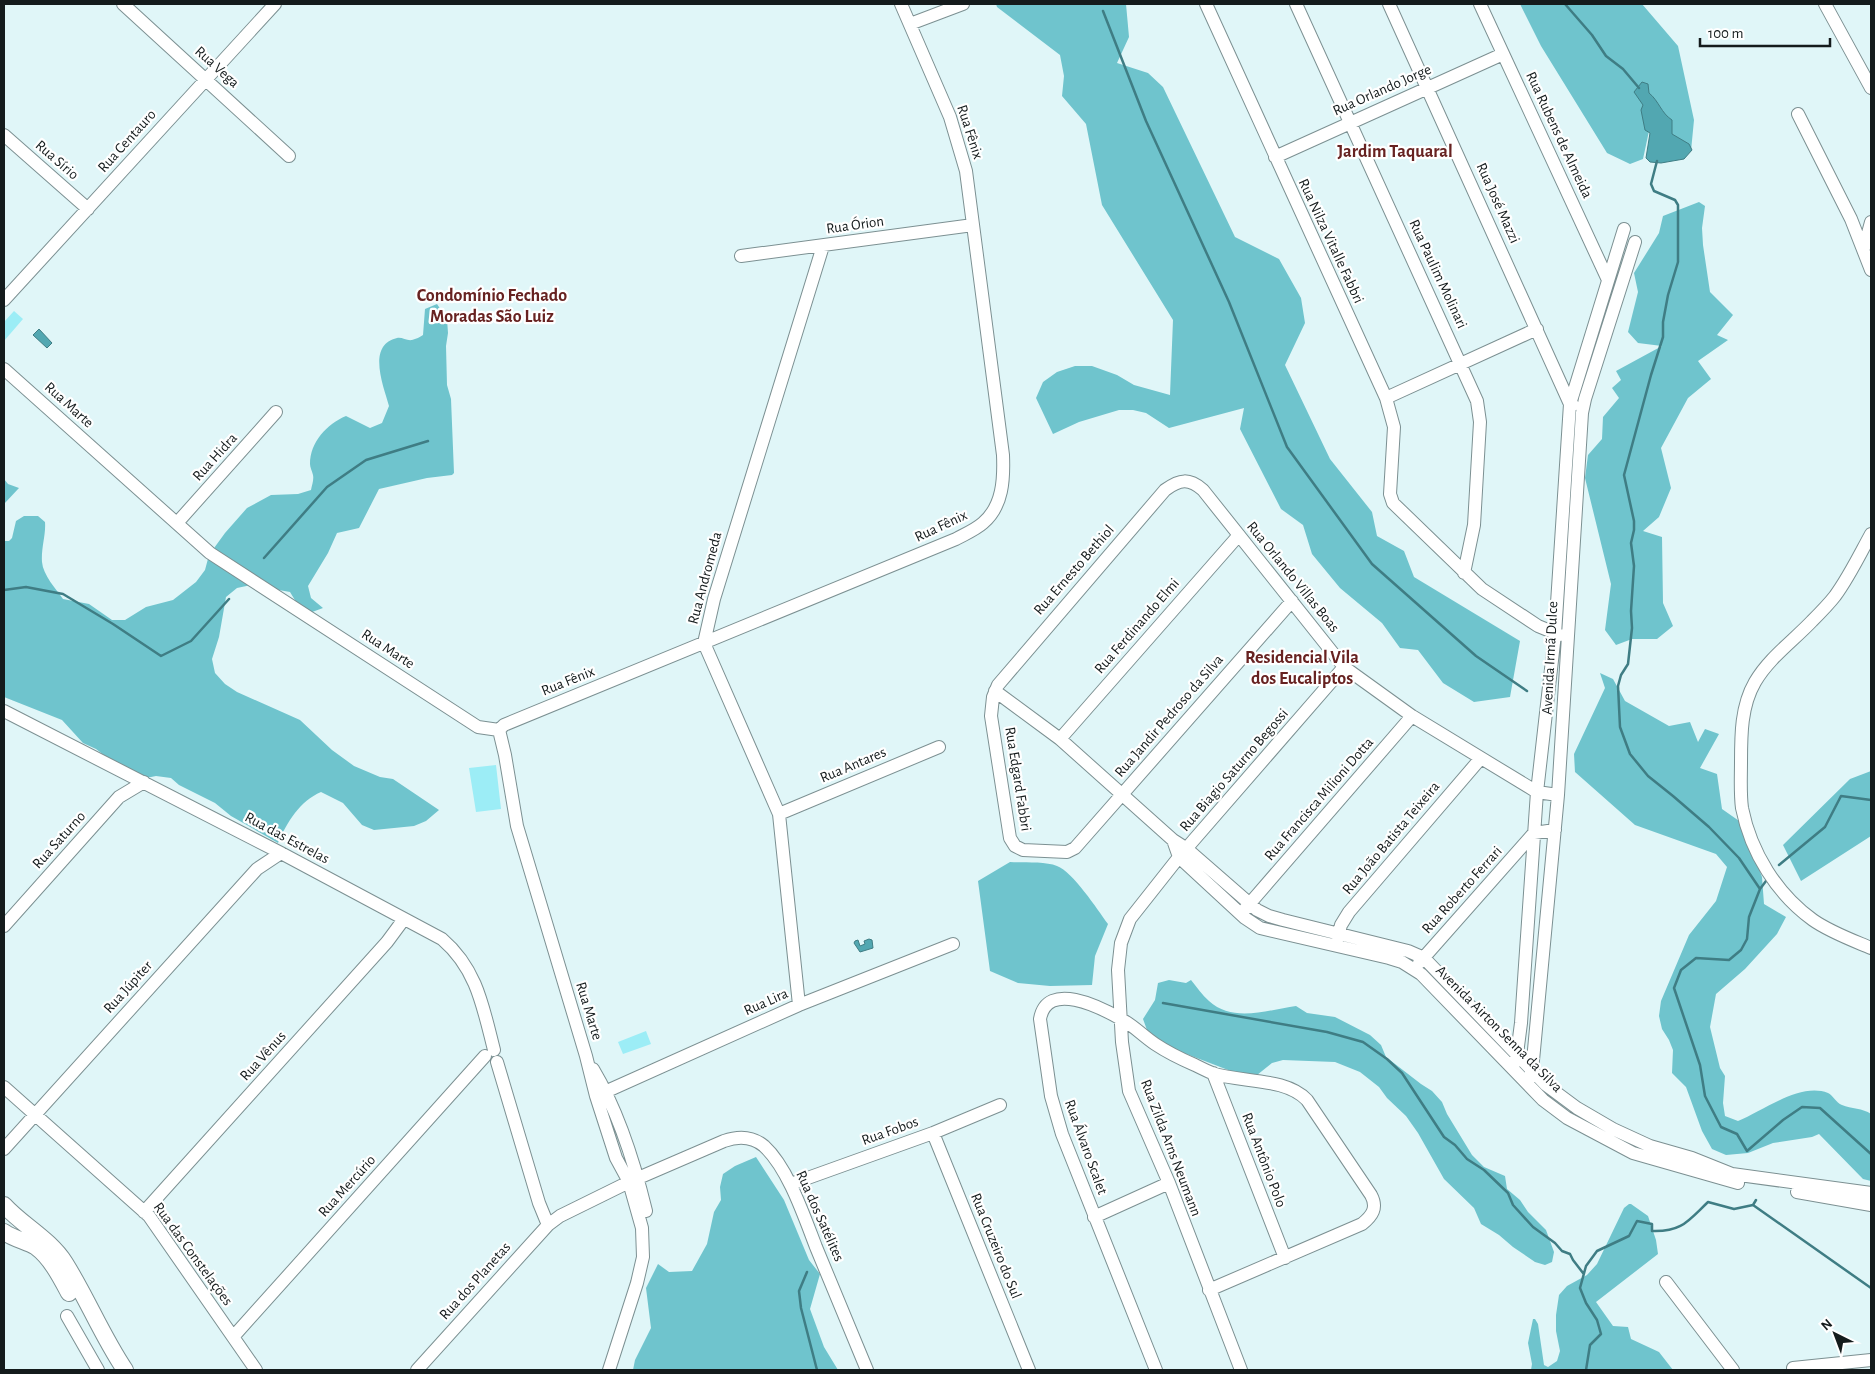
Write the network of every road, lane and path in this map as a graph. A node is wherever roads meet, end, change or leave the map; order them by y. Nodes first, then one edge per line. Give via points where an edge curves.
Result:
1 (123, 4) edge
2 (275, 4) edge
3 (901, 4) edge
4 (962, 4) edge
5 (1206, 4) edge
6 (1296, 4) edge
7 (1389, 4) edge
8 (1480, 4) edge
9 (1825, 4) edge
10 (910, 24) junction
11 (1503, 54) junction
12 (206, 78) junction
13 (1427, 88) junction
14 (1871, 88) edge
15 (1798, 114) dead end
16 (1351, 123) junction
17 (4, 135) edge
18 (289, 156) dead end
19 (1275, 157) junction
20 (88, 209) junction
21 (1871, 222) edge
22 (973, 225) junction
23 (1624, 229) dead end
24 (1635, 242) dead end
25 (823, 246) junction
26 (1864, 248) junction
27 (741, 256) dead end
28 (1871, 270) edge
29 (1608, 280) junction
30 (1621, 286) junction
31 (4, 300) edge
32 (1537, 328) junction
33 (1461, 364) junction
34 (4, 369) edge
35 (1386, 398) junction
36 (1570, 404) junction
37 (1583, 408) junction
38 (276, 412) dead end
39 (1186, 480) joint
40 (177, 523) junction
41 (1871, 534) edge
42 (1238, 535) junction
43 (1464, 573) junction
44 (1292, 601) junction
45 (1555, 634) junction
46 (1568, 637) junction
47 (704, 643) junction
48 (1344, 667) junction
49 (995, 691) junction
50 (4, 711) edge
51 (1412, 716) junction
52 (498, 730) junction
53 (1060, 740) junction
54 (939, 747) dead end
55 (1481, 758) junction
56 (144, 782) junction
57 (1538, 792) junction
58 (1122, 795) junction
59 (1558, 795) junction
60 (779, 814) junction
61 (1555, 830) junction
62 (1534, 833) junction
63 (1070, 852) joint
64 (280, 853) junction
65 (1183, 853) junction
66 (1250, 904) junction
67 (1240, 914) junction
68 (404, 919) junction
69 (4, 926) edge
70 (1337, 940) junction
71 (953, 944) dead end
72 (1871, 948) edge
73 (1424, 958) junction
74 (1415, 969) junction
75 (799, 1005) junction
76 (1122, 1019) junction
77 (1518, 1054) junction
78 (492, 1056) junction
79 (1513, 1067) junction
80 (1213, 1074) junction
81 (1530, 1077) junction
82 (4, 1087) edge
83 (602, 1094) junction
84 (1000, 1105) dead end
85 (35, 1114) junction
86 (933, 1133) junction
87 (4, 1149) edge
88 (1690, 1164) junction
89 (634, 1180) junction
90 (1169, 1183) junction
91 (791, 1184) junction
92 (1871, 1193) edge
93 (539, 1203) junction
94 (1871, 1205) edge
95 (7, 1208) edge
96 (144, 1212) junction
97 (560, 1216) junction
98 (1094, 1217) junction
99 (548, 1225) junction
100 (5, 1241) edge
101 (1285, 1258) junction
102 (1666, 1282) dead end
103 (1209, 1290) junction
104 (67, 1316) dead end
105 (233, 1337) junction
106 (1871, 1360) edge
107 (1793, 1368) dead end
108 (98, 1370) edge
109 (112, 1370) edge
110 (125, 1370) edge
111 (256, 1370) edge
112 (417, 1370) edge
113 (609, 1370) edge
114 (617, 1370) edge
115 (867, 1370) edge
116 (1030, 1370) edge
117 (1156, 1370) edge
118 (1241, 1370) edge
119 (1732, 1370) edge

1 - 12 street, Rua Vega
2 - 12 street, Rua Centauro
3 - 10 street, Rua Fênix
4 - 10 street
5 - 19 street, Rua Nilza Vitalle Fabbri
6 - 16 street, Rua Paulim Molinari
7 - 13 street, Rua José Mazzi
8 - 11 street, Rua Rubens de Almeida
9 - 14 street
10 - 22 street, Rua Fênix via 956,134 966,171
11 - 13 street, Rua Orlando Jorge
11 - 29 street, Rua Rubens de Almeida
12 - 18 street, Rua Vega
12 - 20 street, Rua Centauro
13 - 16 street, Rua Orlando Jorge
13 - 32 street, Rua José Mazzi
15 - 26 street
16 - 19 street, Rua Orlando Jorge
16 - 33 street, Rua Paulim Molinari
17 - 20 street, Rua Sírio
19 - 35 street, Rua Nilza Vitalle Fabbri
20 - 31 street, Rua Centauro
21 - 26 street
22 - 25 street, Rua Órion
22 - 47 street, Rua Fênix via 1004,470 999,499 989,516 983,524 956,539
23 - 29 street, Avenida Irmã Dulce
24 - 30 street, Avenida Irmã Dulce
25 - 27 street, Rua Órion
25 - 47 street, Rua Andromeda via 717,589
26 - 28 street
29 - 30 street
29 - 36 street, Avenida Irmã Dulce
30 - 37 street, Avenida Irmã Dulce
32 - 33 street
32 - 36 street, Rua José Mazzi
33 - 35 street
33 - 43 street, Rua Paulim Molinari via 1474,390 1479,412 1474,525
34 - 40 street, Rua Marte
35 - 43 street, Rua Nilza Vitalle Fabbri via 1394,427 1391,498 1396,507
36 - 37 street
36 - 45 street, Avenida Irmã Dulce
37 - 46 street, Avenida Irmã Dulce
38 - 40 street, Rua Hidra
39 - 42 street, Rua Orlando Villas Boas via 1203,490
39 - 49 street, Rua Ernesto Bethiol via 1178,481 1165,490 1006,674
40 - 52 street, Rua Marte via 210,553 478,727
41 - 72 street via 1835,596 1756,679 1744,708 1741,742 1745,819 1775,885 1815,922
42 - 44 street, Rua Orlando Villas Boas
42 - 53 street, Rua Ferdinando Elmi
43 - 45 street via 1513,611
44 - 48 street, Rua Orlando Villas Boas
44 - 58 street, Rua Jandir Pedroso da Silva
45 - 46 street
45 - 57 street, Avenida Irmã Dulce
46 - 59 street, Avenida Irmã Dulce
47 - 52 street, Rua Fênix
47 - 60 street, Rua Andromeda
48 - 51 street, Rua Orlando Villas Boas
48 - 65 street, Rua Biagio Saturno Begossi
49 - 53 street
49 - 63 street, Rua Edgard Fabbri via 991,716 1012,843 1023,850
50 - 56 street, Rua das Estrelas
51 - 55 street, Rua Orlando Villas Boas
51 - 66 street, Rua Francisca Milioni Dotta
52 - 83 street, Rua Marte via 517,826 586,1056
53 - 58 street
54 - 60 street, Rua Antares
55 - 57 street, Rua Orlando Villas Boas
55 - 70 street, Rua João Batista Teixeira via 1349,912
56 - 64 street, Rua das Estrelas
56 - 69 street, Rua Saturno via 119,797
57 - 59 street, Rua Orlando Villas Boas
57 - 62 street, Avenida Irmã Dulce
58 - 63 street, Rua Jandir Pedroso da Silva
58 - 65 street via 1173,840
59 - 61 street, Avenida Irmã Dulce
60 - 75 street, Rua Andromeda
61 - 62 street
61 - 81 street, Avenida Irmã Dulce
62 - 73 street, Rua Roberto Ferrari
62 - 77 street, Avenida Irmã Dulce
64 - 68 street, Rua das Estrelas
64 - 85 street, Rua Júpiter via 257,869
65 - 66 street, Avenida Airton Senna da Silva
65 - 67 street, Avenida Airton Senna da Silva
65 - 76 street, Rua Zilda Arns Neumann via 1130,919 1125,930 1118,970
66 - 67 street, Rua Francisca Milioni Dotta
66 - 70 street, Avenida Airton Senna da Silva via 1269,916
67 - 70 street, Avenida Airton Senna da Silva via 1260,928
68 - 78 street, Rua das Estrelas via 442,939 460,957 480,993
68 - 96 street, Rua Vênus via 387,942
70 - 73 street, Avenida Airton Senna da Silva via 1408,950
70 - 74 street, Avenida Airton Senna da Silva
71 - 75 street, Rua Lira
73 - 74 street, Rua Roberto Ferrari
73 - 77 street, Avenida Airton Senna da Silva
74 - 79 street, Avenida Airton Senna da Silva
75 - 83 street, Rua Lira
76 - 80 street via 1168,1052
76 - 90 street, Rua Zilda Arns Neumann via 1129,1091
76 - 98 street, Rua Álvaro Scalet via 1080,1000 1060,998 1041,1011 1051,1096
77 - 79 street, Avenida Irmã Dulce
77 - 81 street, Avenida Airton Senna da Silva
78 - 93 street, Rua das Estrelas
78 - 105 street, Rua Mercúrio
79 - 81 street, Avenida Airton Senna da Silva
80 - 101 street, Rua Antônio Polo
80 - 101 street via 1297,1091 1307,1100 1374,1201 1372,1214 1362,1224
81 - 88 street, Avenida Airton Senna da Silva via 1543,1100 1598,1135 1633,1153
82 - 85 street, Rua das Constelações
83 - 89 street, Rua Marte
84 - 86 street, Rua Fobos
85 - 87 street, Rua Júpiter
85 - 96 street, Rua das Constelações
86 - 91 street, Rua Fobos
86 - 116 street, Rua Cruzeiro do Sul
88 - 92 street, Avenida Airton Senna da Silva via 1732,1174
88 - 94 street, Avenida Airton Senna da Silva via 1749,1185
89 - 91 street, Rua dos Satélites via 724,1141 744,1138 764,1146
89 - 97 street, Rua dos Satélites
89 - 113 street, Rua Marte via 643,1257 638,1283
89 - 114 street, Rua Marte via 651,1235 649,1272
90 - 98 street
90 - 103 street, Rua Zilda Arns Neumann
91 - 115 street, Rua dos Satélites
93 - 97 street
93 - 99 street, Rua das Estrelas
95 - 100 main road via 12,1229
95 - 110 main road via 64,1261
96 - 105 street, Rua das Constelações
97 - 99 street, Rua dos Planetas
98 - 117 street, Rua Álvaro Scalet
99 - 112 street, Rua dos Planetas
100 - 109 main road via 36,1247 56,1270
101 - 103 street
102 - 119 street
103 - 118 street, Rua Zilda Arns Neumann
104 - 108 street
105 - 111 street, Rua das Constelações
106 - 107 street

